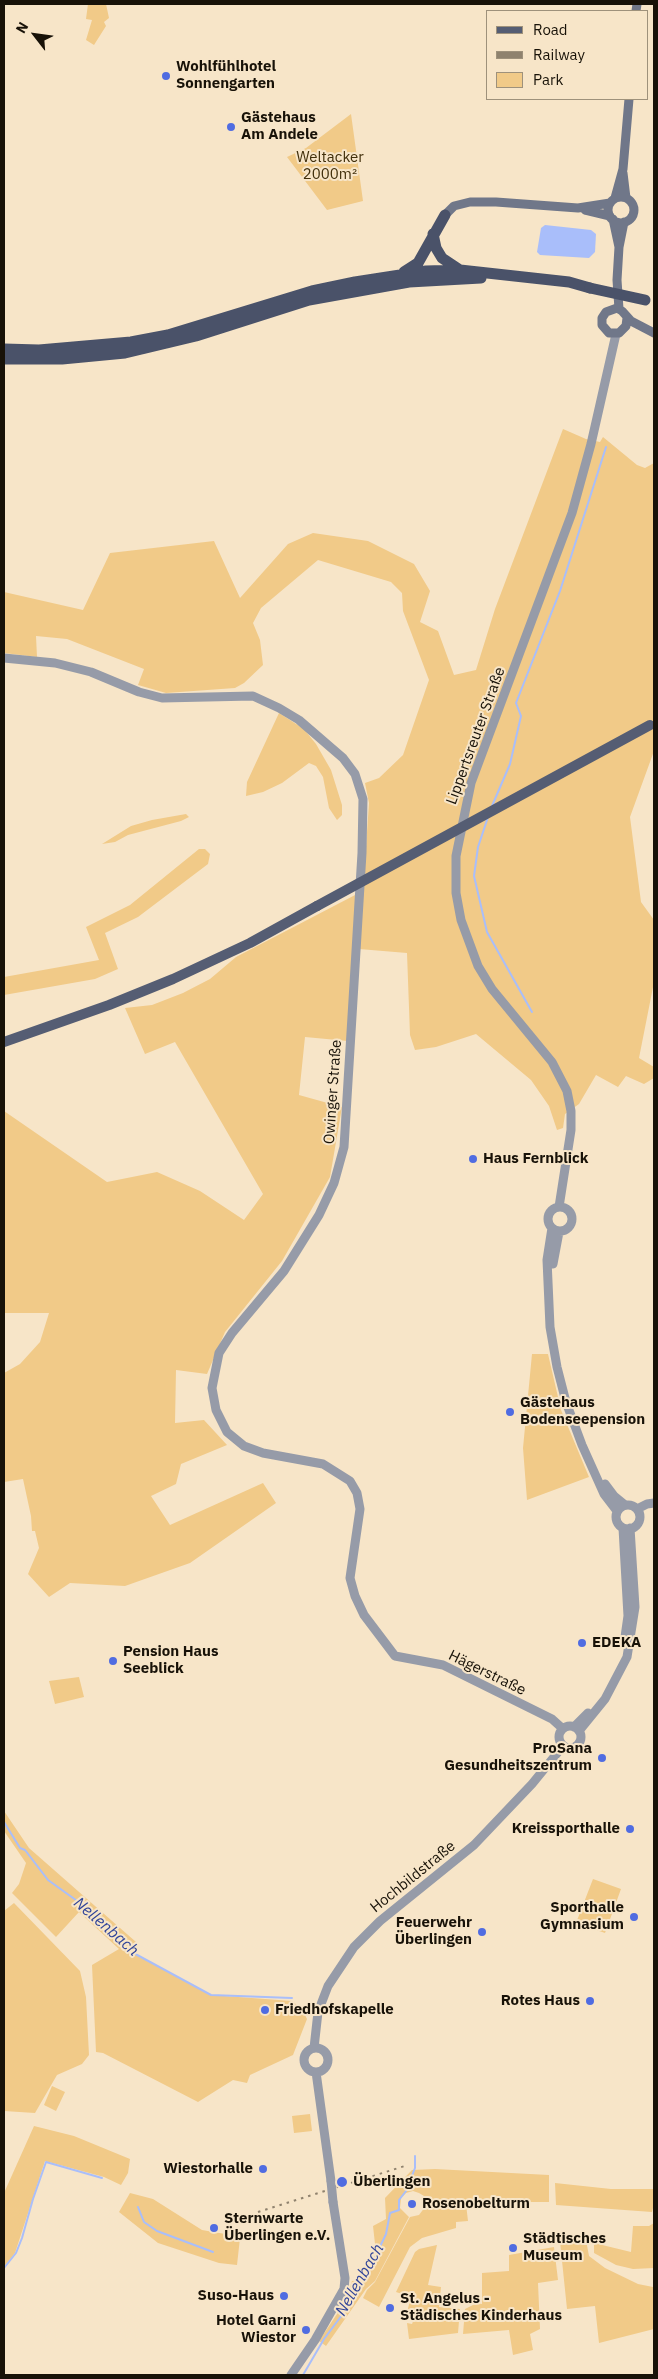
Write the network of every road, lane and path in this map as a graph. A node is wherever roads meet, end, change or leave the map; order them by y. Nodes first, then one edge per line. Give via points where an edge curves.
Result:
1 (628, 100) edge
2 (622, 169) junction
3 (626, 198) junction
4 (613, 201) junction
5 (578, 208) junction
6 (445, 215) joint
7 (611, 217) junction
8 (624, 222) junction
9 (433, 234) junction
10 (620, 247) junction
11 (460, 270) junction
12 (400, 274) junction
13 (507, 276) junction
14 (617, 280) junction
15 (650, 301) edge
16 (609, 309) junction
17 (620, 309) junction
18 (627, 318) junction
19 (624, 329) junction
20 (650, 331) edge
21 (613, 333) junction
22 (4, 349) edge
23 (4, 359) edge
24 (4, 658) edge
25 (652, 724) edge
26 (4, 1042) edge
27 (559, 1207) junction
28 (555, 1230) junction
29 (654, 1503) edge
30 (625, 1505) junction
31 (637, 1509) junction
32 (617, 1511) junction
33 (627, 1528) junction
34 (395, 1656) joint
35 (562, 1728) junction
36 (577, 1729) junction
37 (563, 1746) junction
38 (314, 2048) junction
39 (316, 2072) junction
40 (291, 2375) edge

1 - 2 main road
2 - 3 main road
2 - 4 main road
3 - 4 main road
3 - 8 main road via 632,202 634,210 631,218
4 - 5 main road
4 - 7 main road
5 - 6 main road via 481,202 454,206
5 - 7 main road
6 - 9 highway
7 - 8 main road
7 - 10 main road
8 - 10 main road
9 - 11 highway via 442,258
9 - 12 highway via 418,263
10 - 14 main road
11 - 12 highway
11 - 13 highway
12 - 22 highway via 312,290 168,335 131,342 39,350
13 - 15 highway, bridge via 569,282
13 - 23 highway via 409,282 309,300 196,336 125,353 62,359
14 - 16 main road
14 - 17 main road
16 - 17 main road
16 - 21 main road via 602,322 604,328
17 - 18 main road
18 - 19 main road
18 - 20 main road
19 - 20 main road
19 - 21 main road
21 - 27 street, Lippertsreuter Straße via 592,444 572,513 472,783 456,856 456,893 461,920 478,966 502,1002 552,1062 567,1091 571,1130
24 - 34 street, Owinger Straße via 91,672 162,698 254,696 299,720 343,758 355,774 363,799 362,853 344,1147 334,1183 319,1215 284,1271 232,1333 214,1370 212,1388 216,1410 227,1432 244,1446 263,1453 323,1464 350,1481 357,1493 360,1509 350,1578 364,1616
25 - 26 main road, bridge via 250,943 109,1005
27 - 28 street via 549,1214 548,1222
27 - 28 street via 568,1210 572,1219 567,1230
28 - 30 street via 552,1291 561,1365 576,1416 600,1474 609,1491
28 - 32 street via 547,1260 550,1327 558,1367 566,1402 582,1444 604,1494
29 - 31 street
30 - 31 street
30 - 32 street
31 - 33 street via 639,1520
32 - 33 street via 616,1521
33 - 36 street via 628,1616 623,1650 601,1697
34 - 35 street, Hägerstraße via 443,1665 552,1719
35 - 36 street
35 - 37 street via 558,1737
36 - 37 street via 581,1738 578,1745 569,1749
37 - 38 street, Hochbildstraße via 527,1790 474,1845 354,1946 328,1986 318,2012
38 - 39 street via 306,2052 304,2060 308,2069
38 - 39 street via 324,2051 328,2059 325,2067
39 - 40 street, bridge via 345,2278 344,2289

